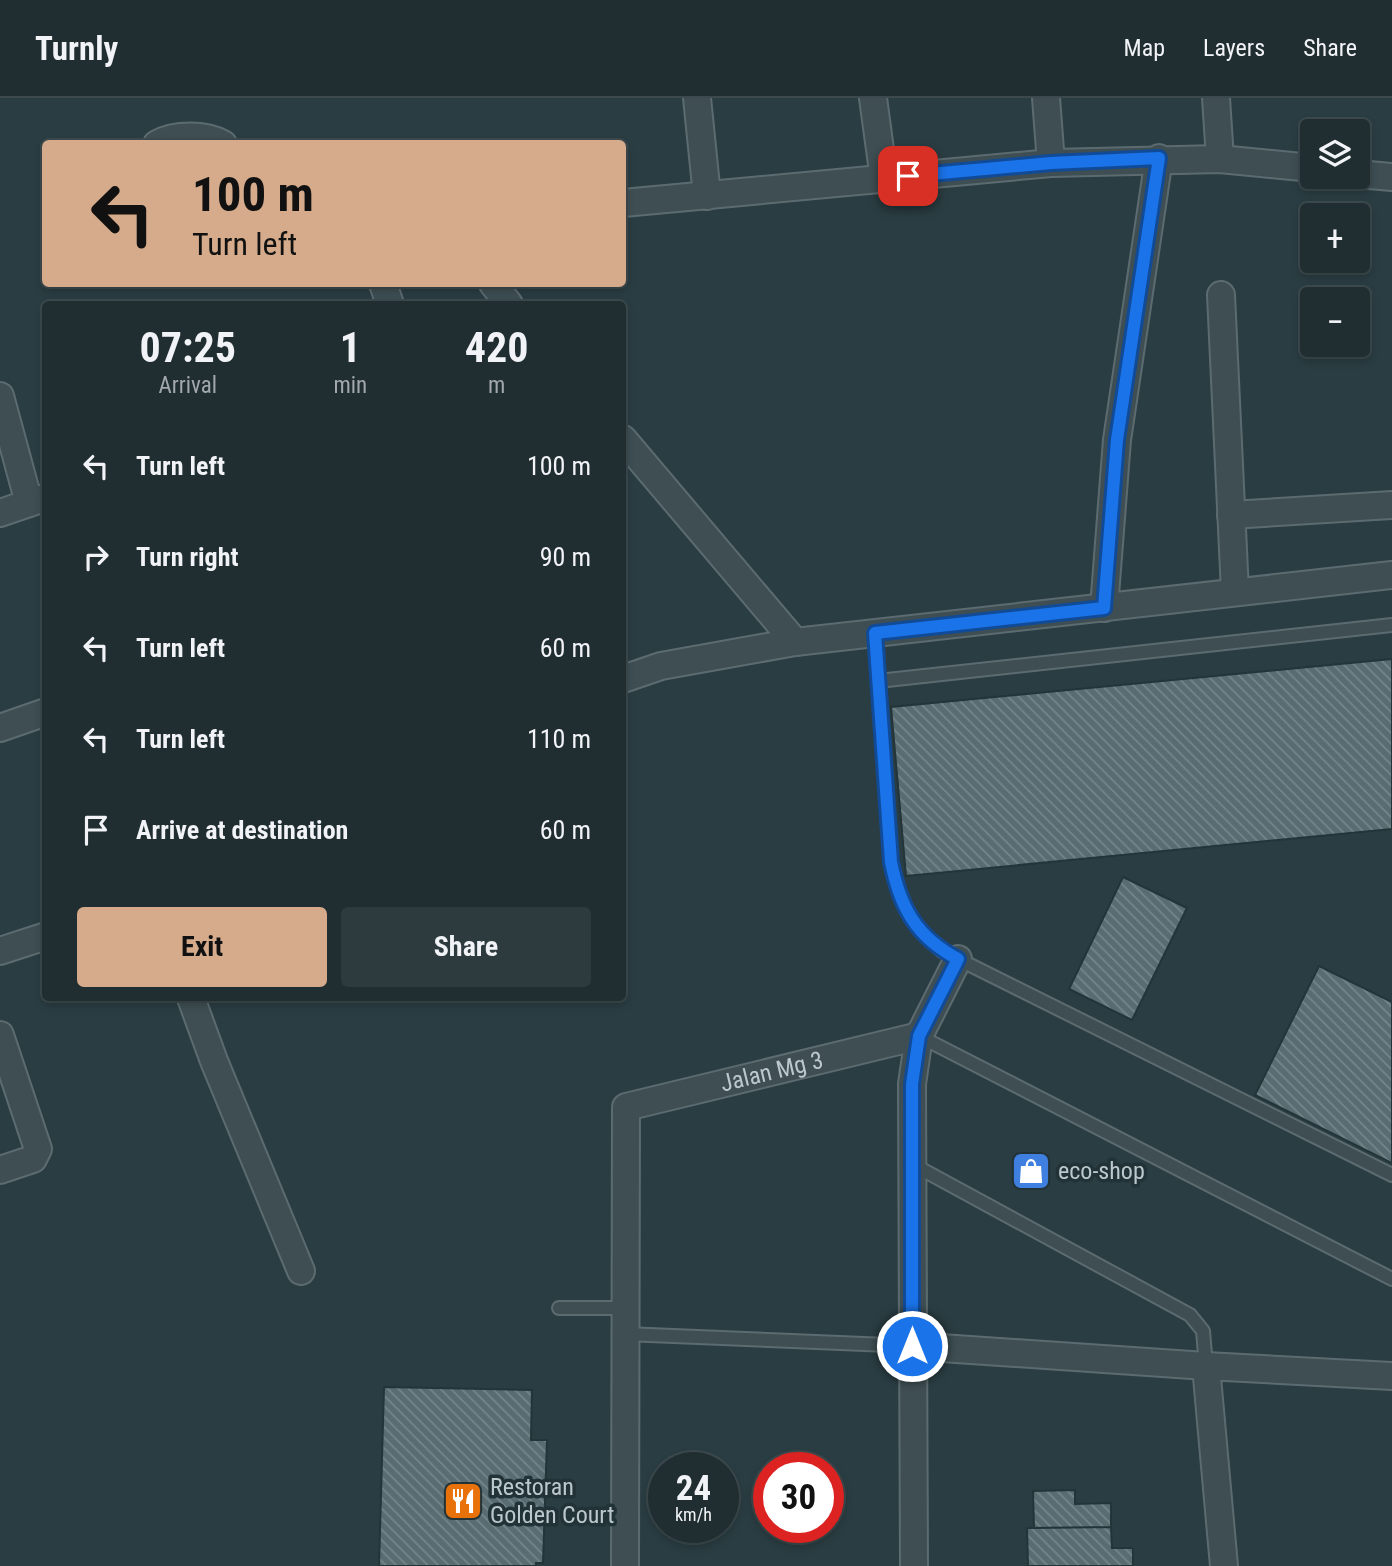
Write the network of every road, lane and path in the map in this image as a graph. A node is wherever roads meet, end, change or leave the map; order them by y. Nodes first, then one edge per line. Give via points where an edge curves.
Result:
1 (697, 98) edge
2 (873, 98) edge
3 (1046, 98) edge
4 (1216, 98) edge
5 (164, 140) edge
6 (215, 140) edge
7 (1159, 158) junction
8 (1220, 159) junction
9 (1051, 163) junction
10 (1300, 167) edge
11 (1370, 175) edge
12 (1392, 177) edge
13 (884, 179) junction
14 (707, 196) junction
15 (626, 203) edge
16 (495, 287) edge
17 (1221, 295) dead end
18 (507, 301) edge
19 (0, 396) edge
20 (626, 443) edge
21 (37, 500) edge
22 (1392, 505) edge
23 (0, 513) edge
24 (1231, 515) junction
25 (1392, 575) edge
26 (1235, 593) junction
27 (1104, 608) junction
28 (1392, 625) edge
29 (875, 633) junction
30 (795, 642) junction
31 (626, 678) edge
32 (878, 681) junction
33 (42, 713) edge
34 (0, 728) edge
35 (42, 937) edge
36 (0, 951) edge
37 (958, 959) junction
38 (192, 1001) edge
39 (0, 1035) edge
40 (919, 1036) junction
41 (912, 1164) junction
42 (0, 1170) edge
43 (1392, 1175) edge
44 (301, 1271) dead end
45 (1392, 1279) edge
46 (559, 1308) dead end
47 (625, 1308) junction
48 (625, 1334) junction
49 (912, 1346) junction
50 (1206, 1366) junction
51 (1392, 1376) edge
52 (625, 1566) edge
53 (914, 1566) edge
54 (1224, 1566) edge

1 - 14 street
2 - 13 street
3 - 9 street
4 - 8 street
5 - 6 street
7 - 8 street
7 - 9 street
7 - 27 street via 1117,440
8 - 10 street
9 - 13 street
11 - 12 street
13 - 14 street
14 - 15 street
16 - 18 street
17 - 24 street
19 - 21 street
20 - 30 street
21 - 23 street
22 - 24 street
24 - 26 street
25 - 26 street
26 - 27 street
27 - 29 street
28 - 32 lane
29 - 30 street
29 - 32 lane
30 - 31 street via 661,666
32 - 37 lane via 897,891 909,919 924,937
33 - 34 street
35 - 36 street
37 - 40 street
37 - 43 lane
38 - 44 street
39 - 42 street via 38,1149 33,1159
40 - 41 street via 912,1084
40 - 45 lane
40 - 47 street, Jalan Mg 3 via 626,1107
41 - 49 street
41 - 50 lane via 1190,1315 1203,1331
46 - 47 lane
47 - 48 street
48 - 49 lane
48 - 52 street
49 - 50 street
49 - 53 street
50 - 51 street
50 - 54 street

